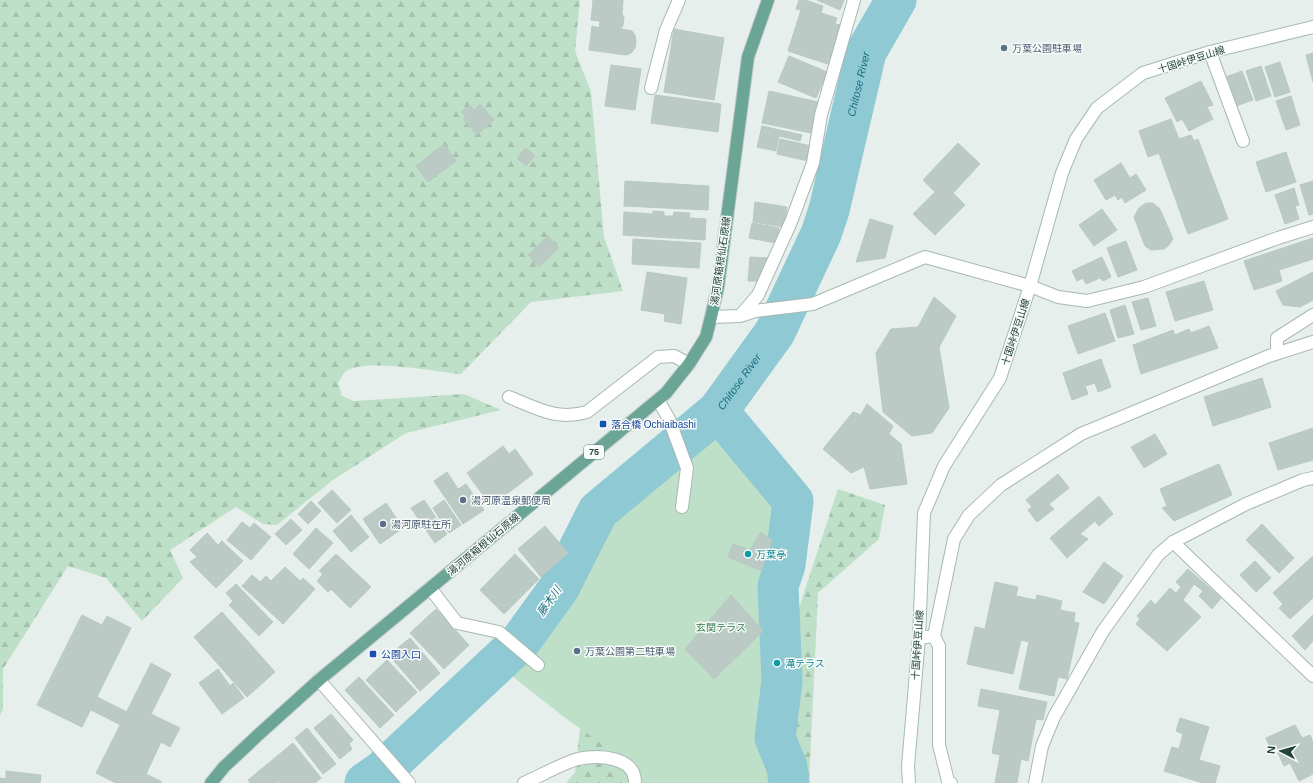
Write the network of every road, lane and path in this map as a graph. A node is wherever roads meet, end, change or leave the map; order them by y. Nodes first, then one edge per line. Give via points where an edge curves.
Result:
1 (679, 0) edge
2 (768, 0) edge
3 (854, 0) edge
4 (1313, 27) edge
5 (1210, 52) junction
6 (651, 88) dead end
7 (1242, 141) dead end
8 (1313, 227) edge
9 (1030, 286) junction
10 (740, 316) junction
11 (1313, 316) edge
12 (711, 317) junction
13 (1313, 342) edge
14 (1277, 353) junction
15 (689, 364) junction
16 (509, 397) dead end
17 (658, 400) junction
18 (1313, 478) edge
19 (682, 507) dead end
20 (1173, 542) junction
21 (430, 588) junction
22 (934, 636) junction
23 (919, 638) junction
24 (535, 662) dead end
25 (1313, 676) edge
26 (319, 680) junction
27 (211, 783) edge
28 (409, 783) edge
29 (524, 783) edge
30 (635, 783) edge
31 (909, 783) edge
32 (951, 783) edge
33 (1035, 783) edge

1 - 6 street via 666,30
2 - 12 main road, 湯河原箱根仙石原線 / 75 via 748,57 718,287
3 - 10 street via 821,115 810,170 791,222 758,295
4 - 5 street, 十国峠伊豆山線
5 - 7 street
5 - 9 street, 十国峠伊豆山線 via 1143,73 1097,108 1076,139 1062,173
8 - 9 street via 1144,287 1087,301 1058,297
9 - 10 street via 925,257 812,304 755,311
9 - 23 street, 十国峠伊豆山線 via 1000,378 944,466 924,513
10 - 12 street
11 - 14 street via 1277,338
12 - 15 main road, 湯河原箱根仙石原線 / 75 via 706,337
13 - 14 street
14 - 22 street via 1082,434 1001,485 969,515 954,539
15 - 16 street via 674,356 658,357 587,412 576,415 548,413
15 - 17 main road, 湯河原箱根仙石原線 / 75
17 - 19 street via 670,421 687,468
17 - 21 main road, 湯河原箱根仙石原線 / 75
18 - 20 street via 1246,504
20 - 25 street
20 - 33 street via 1158,555 1100,638 1054,718 1042,746
21 - 24 street via 457,623 499,632
21 - 26 main road, 湯河原箱根仙石原線 / 75
22 - 23 street
22 - 32 street via 939,646 939,745 948,781
23 - 31 street, 十国峠伊豆山線 via 908,766
26 - 27 main road, 湯河原箱根仙石原線 / 75 via 224,767
26 - 28 street
29 - 30 street via 578,759 598,758 618,759 631,767

